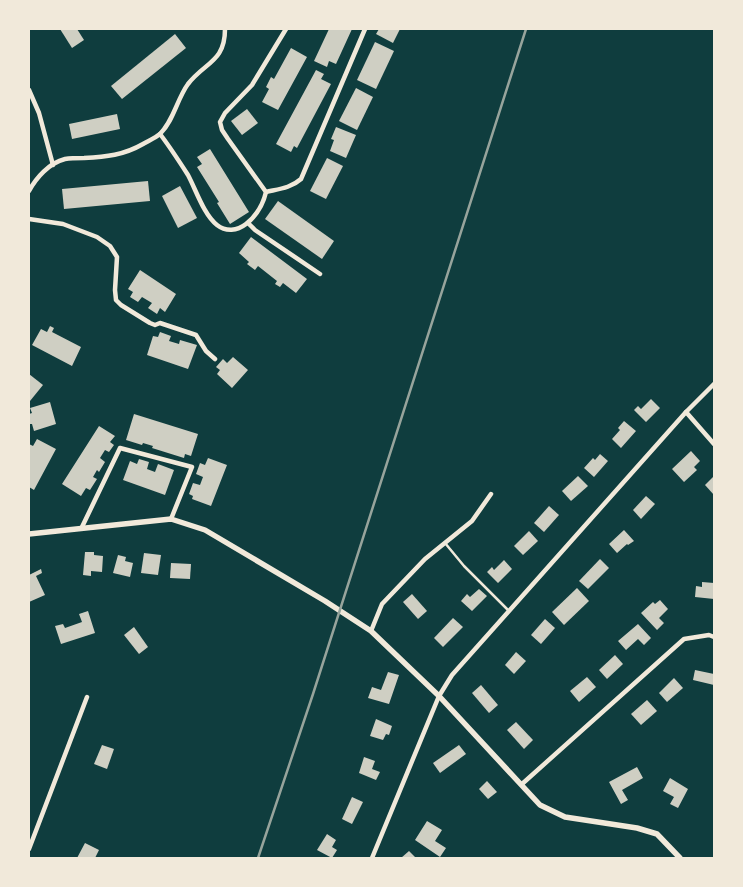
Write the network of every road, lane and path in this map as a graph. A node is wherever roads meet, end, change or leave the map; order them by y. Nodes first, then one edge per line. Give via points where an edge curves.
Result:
1 (226, 29) edge
2 (286, 29) edge
3 (365, 29) edge
4 (29, 90) edge
5 (160, 134) junction
6 (53, 164) junction
7 (29, 191) edge
8 (266, 192) junction
9 (29, 219) edge
10 (248, 223) junction
11 (320, 274) dead end
12 (215, 359) dead end
13 (714, 384) edge
14 (686, 412) junction
15 (714, 444) edge
16 (491, 494) dead end
17 (171, 519) junction
18 (82, 527) junction
19 (29, 534) edge
20 (445, 543) junction
21 (510, 611) junction
22 (371, 631) junction
23 (714, 637) edge
24 (87, 696) dead end
25 (439, 696) junction
26 (522, 784) junction
27 (29, 849) edge
28 (372, 858) edge
29 (680, 858) edge

1 - 5 street via 217,57 189,83
2 - 8 street via 252,86 220,122 222,130
3 - 8 street via 301,178 287,188
4 - 6 street
5 - 6 street via 132,151 64,159
5 - 10 street via 211,219 223,229 230,230
6 - 7 street via 34,181
8 - 10 street via 263,203
9 - 12 street via 63,224 97,237 110,246 117,257 115,296 121,305 155,325 160,323 196,335
10 - 11 street
13 - 14 street
14 - 15 street
14 - 21 street
16 - 20 street via 472,521
17 - 18 street
17 - 18 street via 192,467 120,448
17 - 22 street via 206,530
18 - 19 street
20 - 21 lane
20 - 22 street via 382,604
21 - 25 street via 452,675
22 - 25 street
23 - 26 street via 684,639
24 - 27 street
25 - 26 street
25 - 28 street
26 - 29 street via 540,805 565,817 657,834

